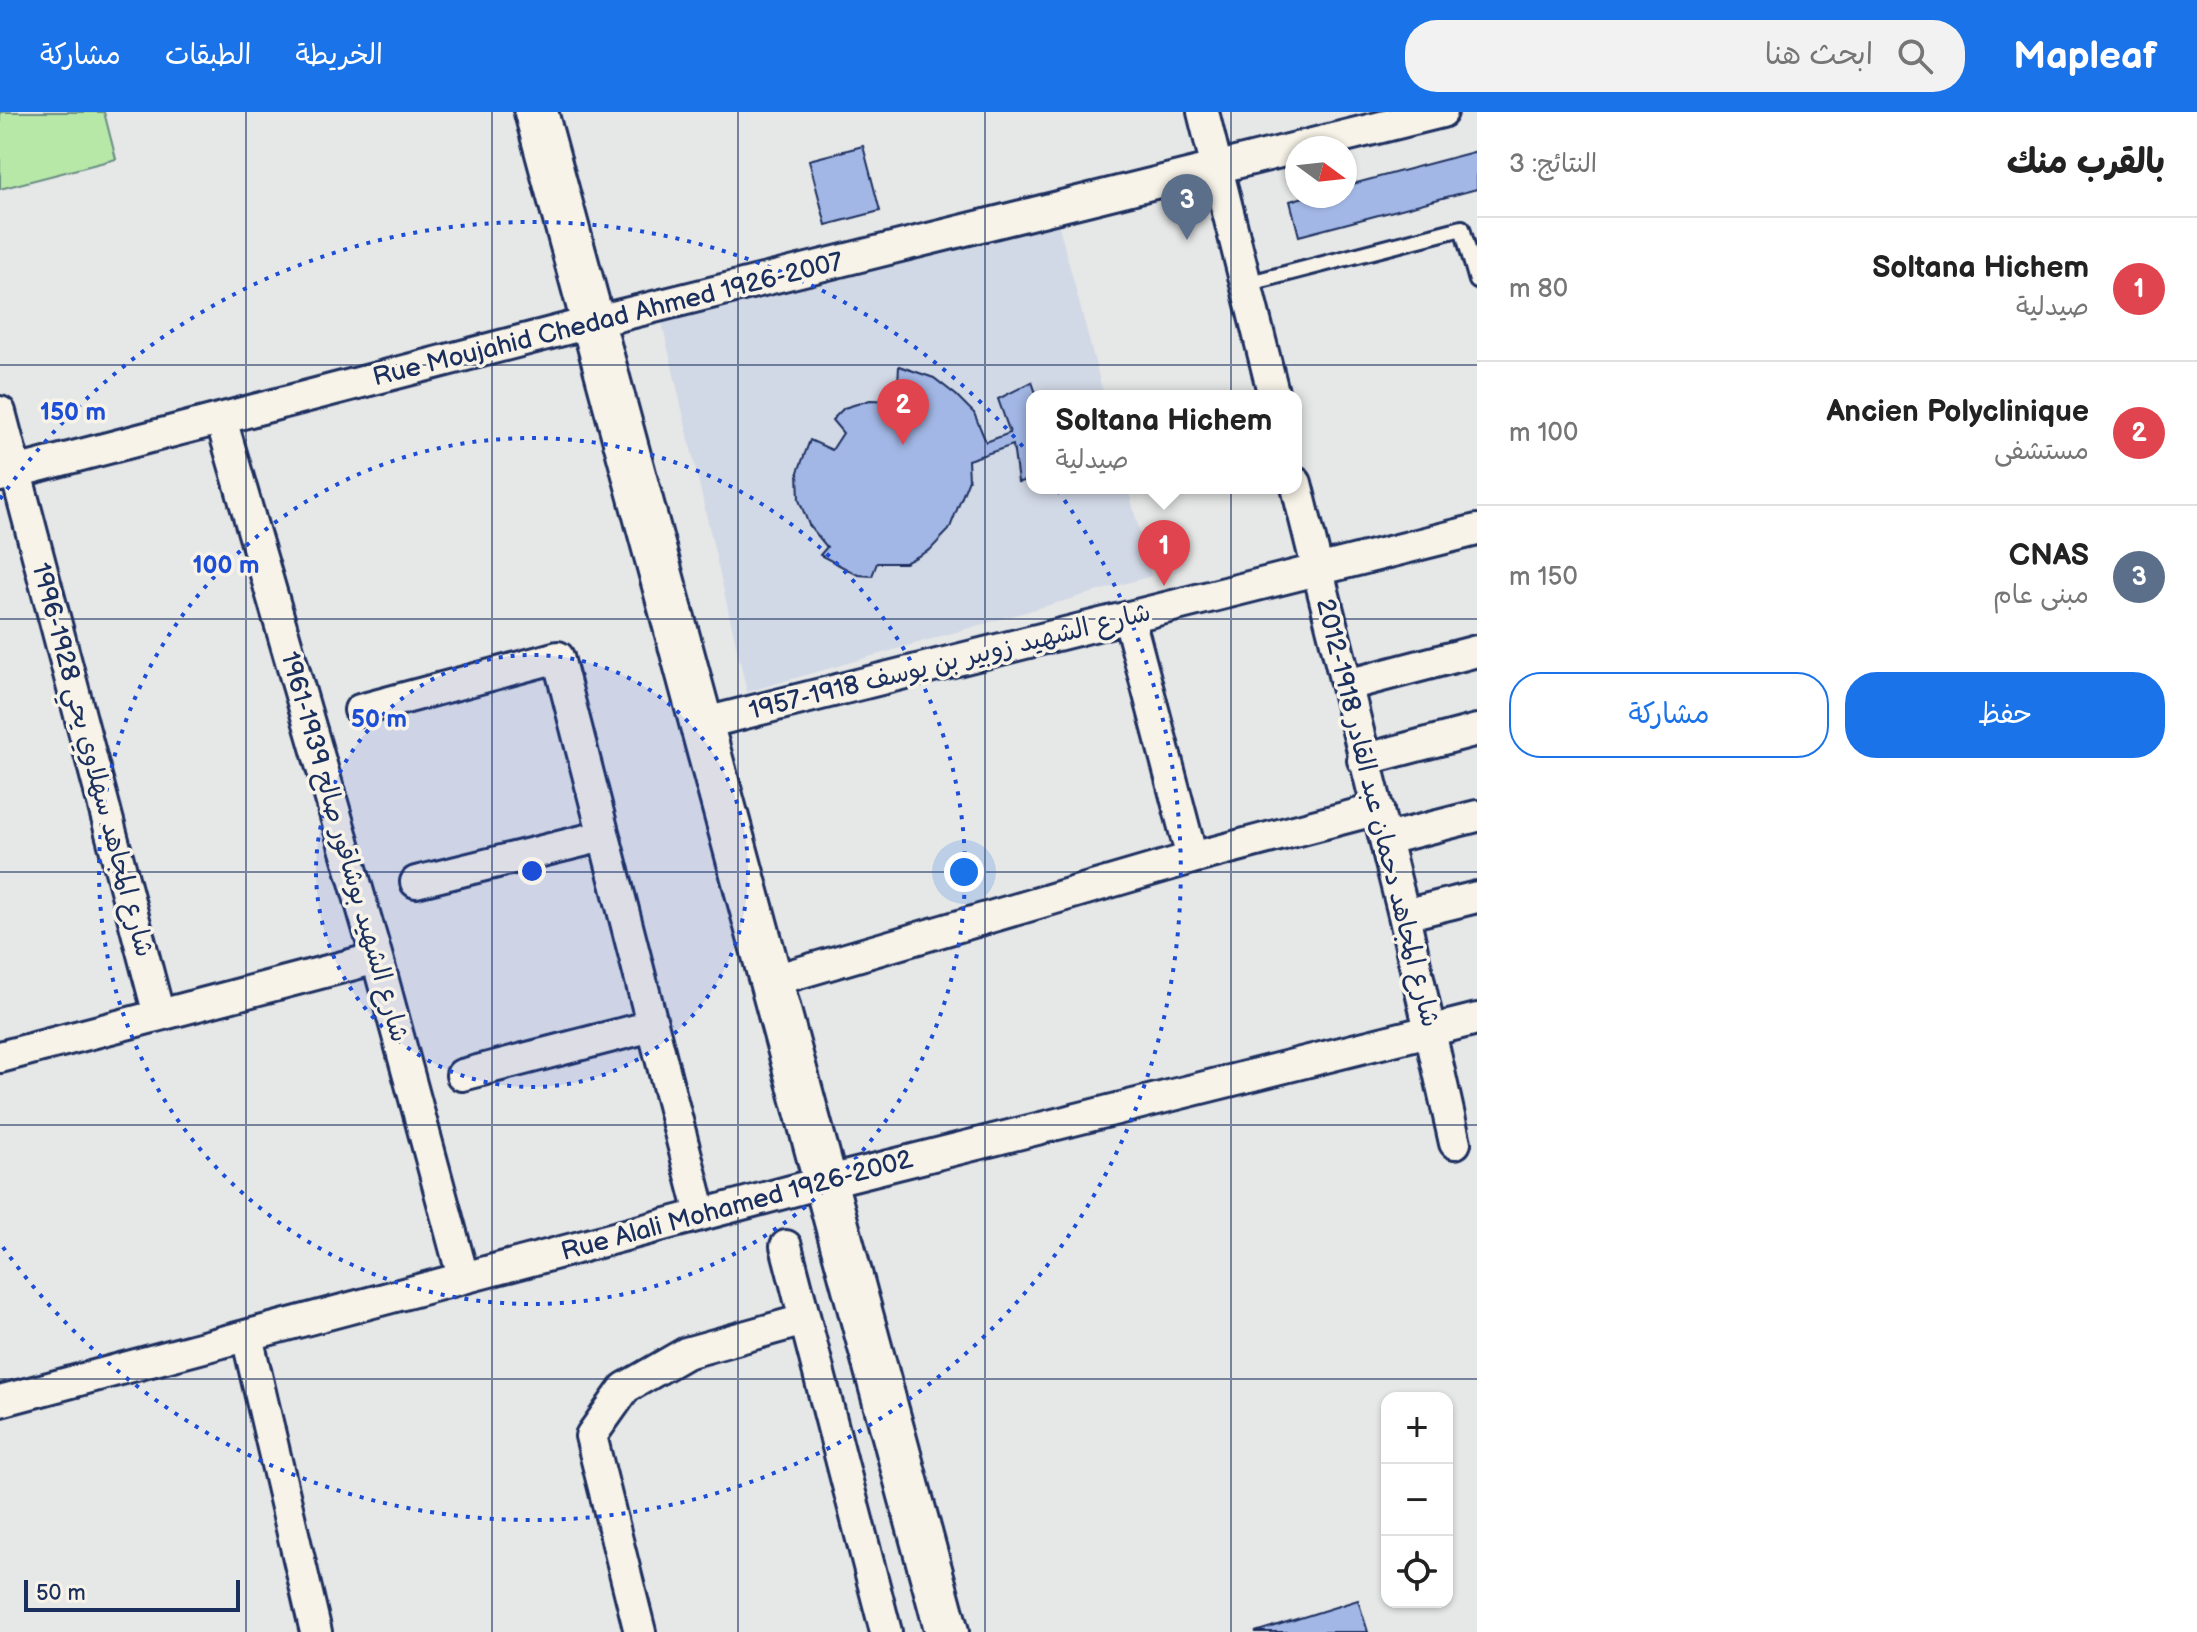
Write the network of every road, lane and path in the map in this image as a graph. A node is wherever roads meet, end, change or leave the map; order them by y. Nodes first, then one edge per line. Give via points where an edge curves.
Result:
1 (536, 112) edge
2 (1203, 112) edge
3 (1442, 112) edge
4 (1217, 167) junction
5 (1477, 281) edge
6 (1246, 284) junction
7 (593, 322) junction
8 (1272, 390) edge
9 (0, 412) edge
10 (221, 419) junction
11 (8, 474) edge
12 (1299, 494) edge
13 (1477, 530) edge
14 (1318, 570) junction
15 (1129, 618) junction
16 (1477, 651) edge
17 (1347, 685) junction
18 (360, 710) dead end
19 (701, 724) junction
20 (1477, 730) edge
21 (1363, 760) junction
22 (1378, 809) junction
23 (1477, 816) edge
24 (603, 836) junction
25 (1386, 839) junction
26 (1192, 858) junction
27 (416, 882) dead end
28 (1477, 897) edge
29 (1404, 915) junction
30 (377, 958) junction
31 (771, 981) junction
32 (159, 1015) junction
33 (1477, 1019) edge
34 (652, 1026) junction
35 (1430, 1032) junction
36 (0, 1057) edge
37 (462, 1075) dead end
38 (1455, 1143) dead end
39 (825, 1182) junction
40 (701, 1214) junction
41 (786, 1246) dead end
42 (463, 1277) junction
43 (804, 1320) junction
44 (247, 1336) junction
45 (0, 1401) edge
46 (316, 1632) edge
47 (640, 1632) edge
48 (886, 1632) edge
49 (947, 1632) edge

1 - 7 main road
2 - 4 street
3 - 4 street, Rue Moujahid Chedad Ahmed 1926-2007
4 - 6 street
4 - 7 street, Rue Moujahid Chedad Ahmed 1926-2007
5 - 6 lane via 1462,228
6 - 8 street
7 - 10 street, Rue Moujahid Chedad Ahmed 1926-2007
7 - 19 main road
9 - 11 street, شارع المجاهد سهلاوي يحي 1928-1996
10 - 11 street, Rue Moujahid Chedad Ahmed 1926-2007
10 - 30 street, شارع الشهيد بوشاقور صالح 1939-1961
11 - 32 street, شارع المجاهد سهلاوي يحي 1928-1996
12 - 14 street, شارع المجاهد دحمان عبد القادر 1918-2012
13 - 14 street, شارع الشهيد زوبير بن يوسف 1918-1957
14 - 15 street, شارع الشهيد زوبير بن يوسف 1918-1957
14 - 17 street, شارع المجاهد دحمان عبد القادر 1918-2012
15 - 19 street, شارع الشهيد زوبير بن يوسف 1918-1957
15 - 26 street
16 - 17 street
17 - 21 street, شارع المجاهد دحمان عبد القادر 1918-2012
18 - 24 street via 558,657
19 - 31 main road
20 - 21 street
21 - 22 street, شارع المجاهد دحمان عبد القادر 1918-2012
22 - 25 street, شارع المجاهد دحمان عبد القادر 1918-2012
22 - 26 street
23 - 25 street
24 - 27 street
24 - 34 street
25 - 29 street, شارع المجاهد دحمان عبد القادر 1918-2012
26 - 31 street
28 - 29 street
29 - 35 street, شارع المجاهد دحمان عبد القادر 1918-2012
30 - 32 street
30 - 42 street, شارع الشهيد بوشاقور صالح 1939-1961
31 - 39 main road
32 - 36 street
33 - 35 street, Rue Alali Mohamed 1926-2002
34 - 37 street
34 - 40 street
35 - 38 street, شارع المجاهد دحمان عبد القادر 1918-2012
35 - 39 street, Rue Alali Mohamed 1926-2002
39 - 40 street, Rue Alali Mohamed 1926-2002
39 - 49 main road
40 - 42 street, Rue Alali Mohamed 1926-2002
41 - 43 street
42 - 44 street, Rue Alali Mohamed 1926-2002
43 - 47 street via 686,1353 625,1388 591,1436
43 - 48 street
44 - 45 street, Rue Alali Mohamed 1926-2002
44 - 46 street

